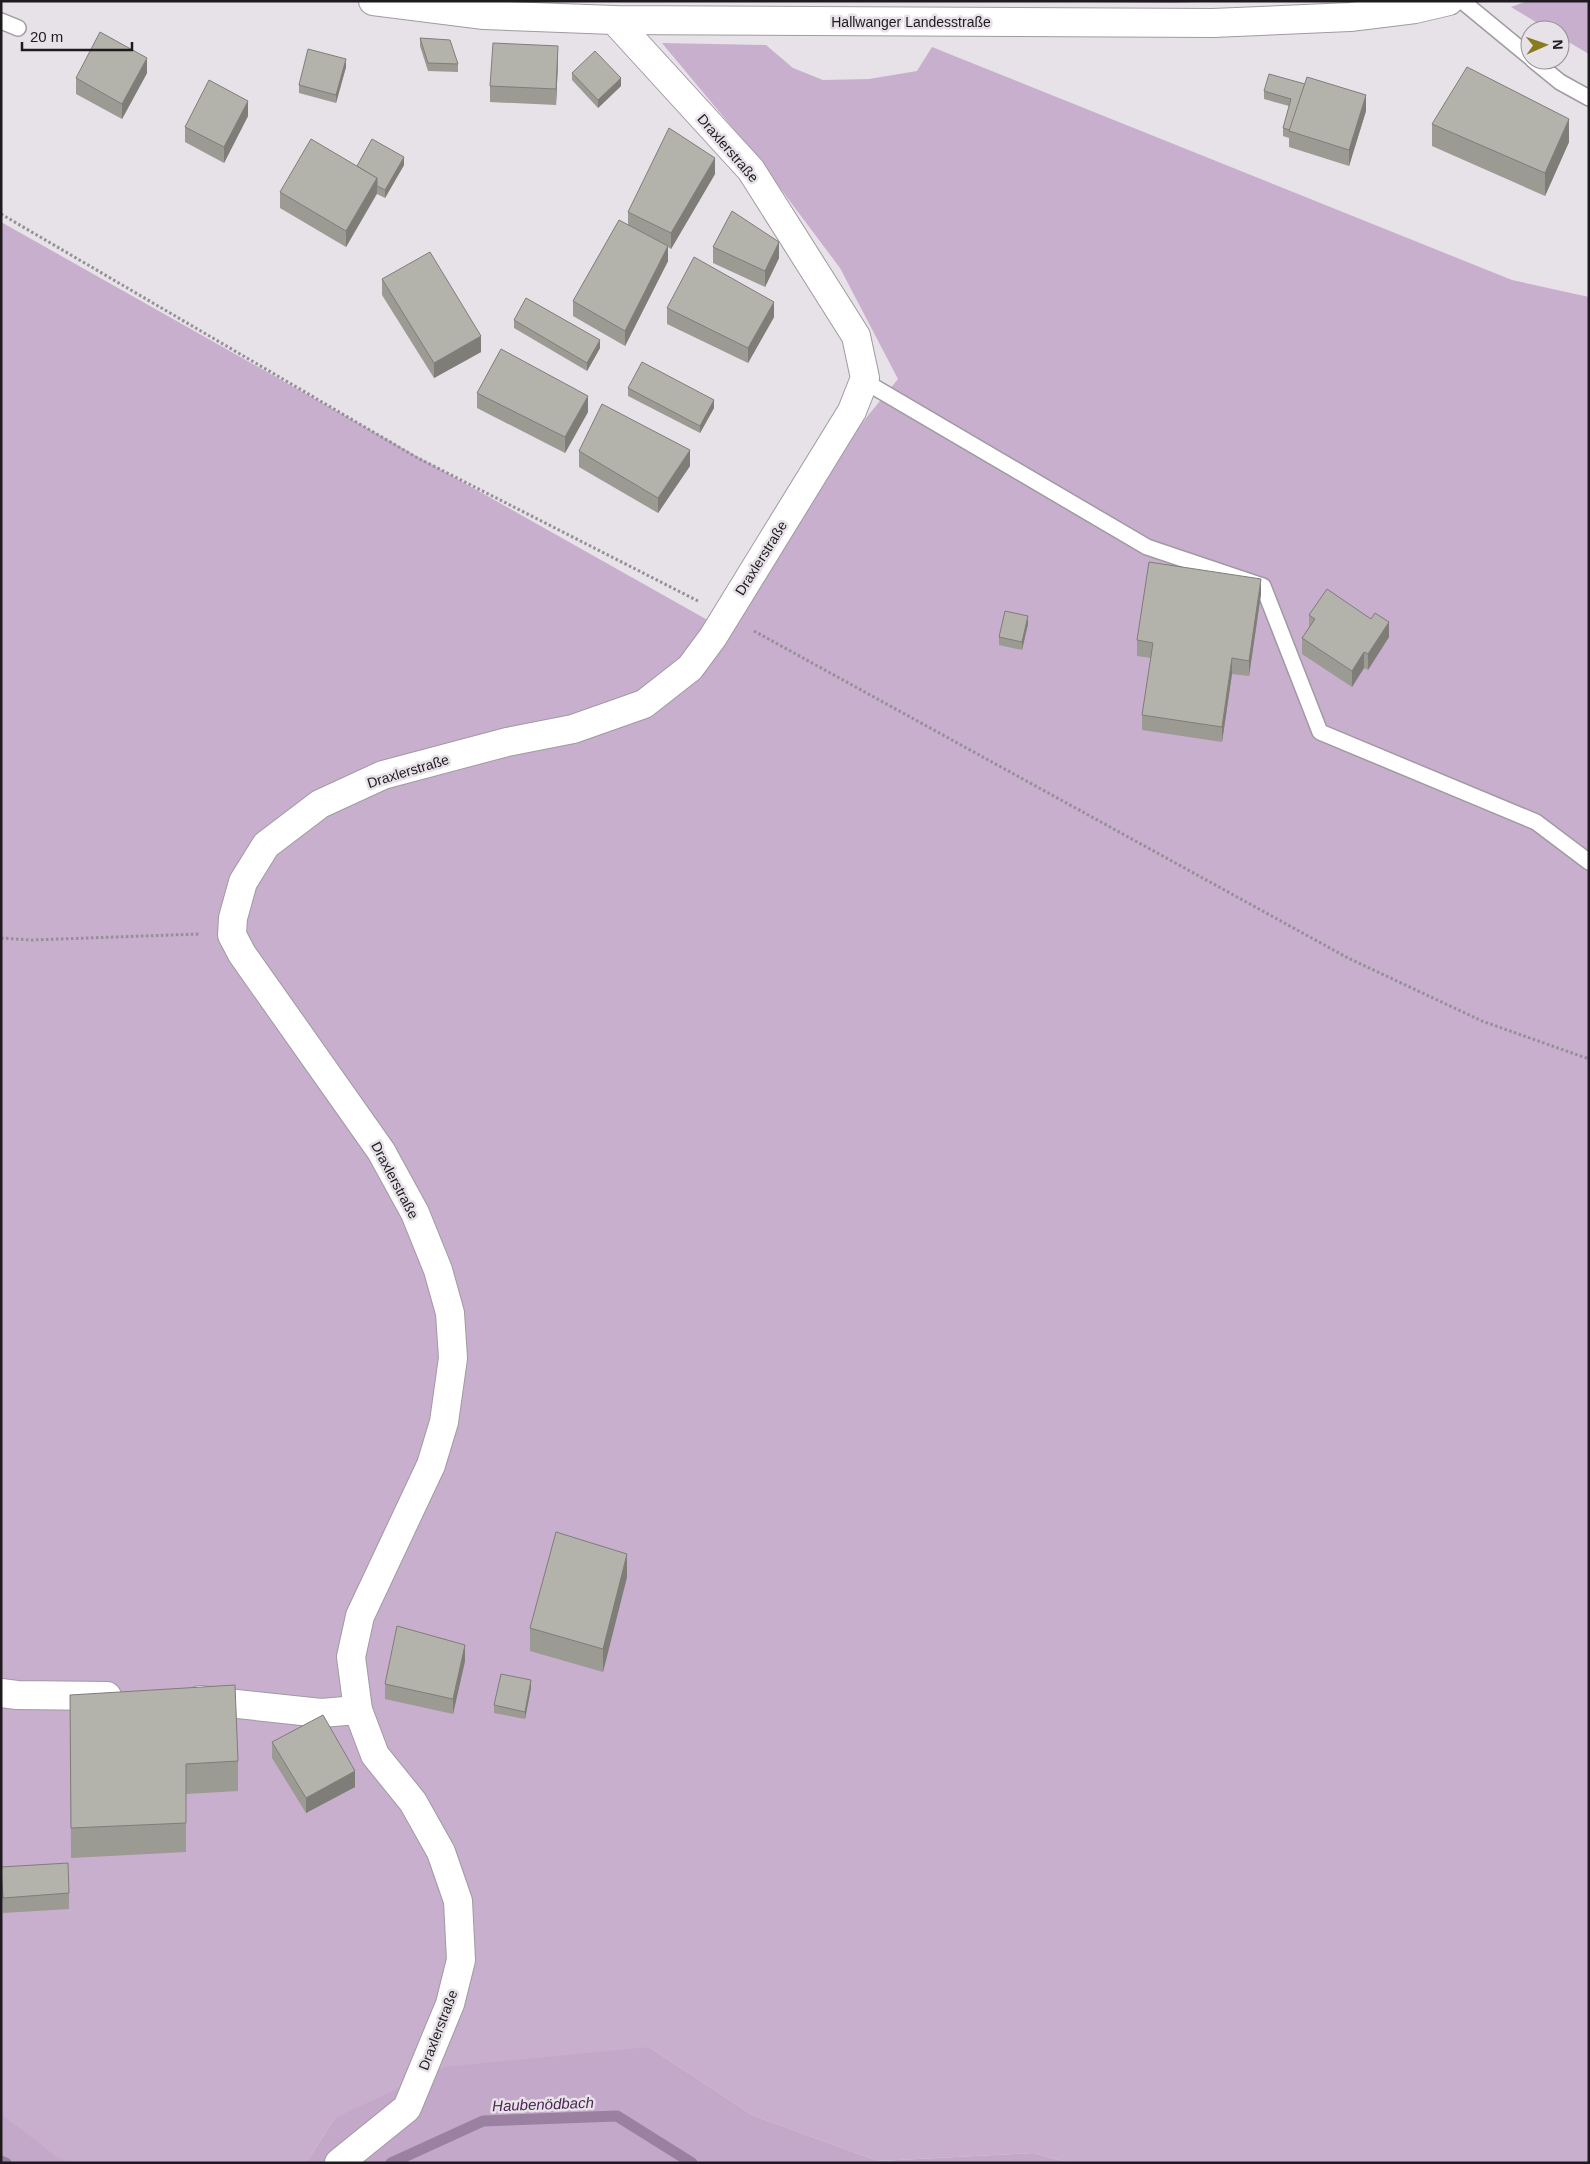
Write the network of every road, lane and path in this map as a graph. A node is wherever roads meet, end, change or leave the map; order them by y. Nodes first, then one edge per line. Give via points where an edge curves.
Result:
1 (373, 1) edge
2 (1449, 1) edge
3 (1462, 1) edge
4 (614, 20) junction
5 (1, 21) edge
6 (18, 28) dead end
7 (1520, 49) edge
8 (1545, 70) edge
9 (1589, 98) edge
10 (1, 214) edge
11 (864, 381) junction
12 (726, 615) junction
13 (1589, 862) edge
14 (232, 935) junction
15 (1, 938) edge
16 (1589, 1059) edge
17 (1, 1693) edge
18 (130, 1696) edge
19 (179, 1699) edge
20 (358, 1710) junction
21 (339, 2163) edge

1 - 4 street, Hallwanger Landesstraße via 484,15
2 - 4 street, Hallwanger Landesstraße via 1350,17 1213,23
3 - 7 lane
4 - 11 street, Draxlerstraße via 751,170 856,336
5 - 6 lane
8 - 9 lane
10 - 12 path via 416,457
11 - 12 street, Draxlerstraße via 852,411
11 - 13 lane via 1147,547 1263,586 1320,732 1536,822
12 - 14 street, Draxlerstraße via 690,668 644,704 573,729 507,742 383,775 320,804 266,845 243,882
12 - 16 path via 1348,958 1482,1021
14 - 15 path
14 - 20 street, Draxlerstraße via 262,983 381,1151 418,1221 438,1270 450,1313 453,1358 444,1422 431,1465 360,1616 352,1657
17 - 18 street
19 - 20 street via 320,1713
20 - 21 street, Draxlerstraße via 375,1755 413,1802 441,1852 458,1901 461,1960 450,2004 407,2108

